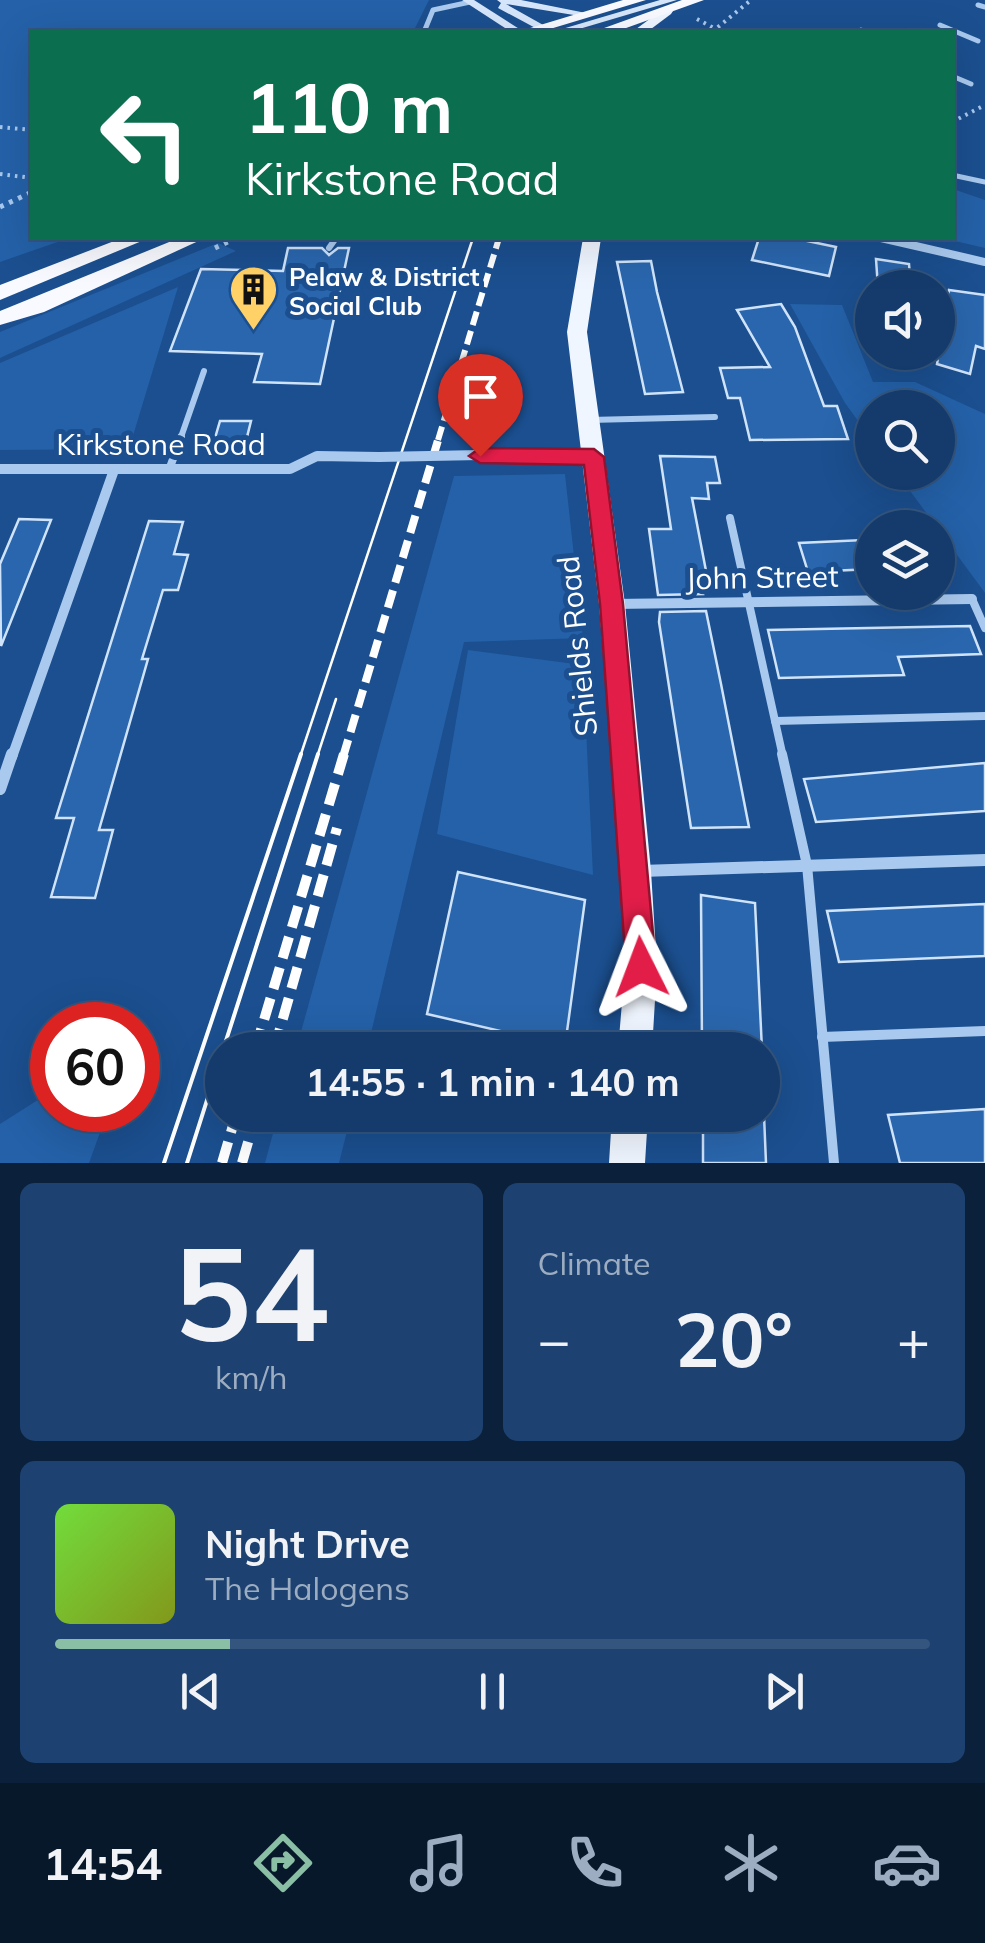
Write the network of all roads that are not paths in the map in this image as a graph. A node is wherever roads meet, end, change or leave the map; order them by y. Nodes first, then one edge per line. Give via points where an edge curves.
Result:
1 (492, 0) edge
2 (502, 0) edge
3 (698, 0) edge
4 (469, 1) edge
5 (633, 1) edge
6 (669, 5) edge
7 (586, 14) junction
8 (940, 25) dead end
9 (425, 30) edge
10 (530, 30) edge
11 (536, 30) edge
12 (544, 30) edge
13 (549, 30) edge
14 (607, 30) edge
15 (641, 30) edge
16 (952, 30) edge
17 (955, 31) edge
18 (978, 41) dead end
19 (955, 77) edge
20 (971, 84) dead end
21 (955, 176) edge
22 (985, 182) edge
23 (133, 240) edge
24 (190, 240) edge
25 (335, 240) edge
26 (592, 240) edge
27 (890, 240) edge
28 (329, 248) dead end
29 (985, 262) edge
30 (0, 293) edge
31 (0, 318) edge
32 (204, 372) dead end
33 (715, 417) dead end
34 (586, 420) junction
35 (594, 457) junction
36 (0, 469) edge
37 (114, 470) junction
38 (169, 470) junction
39 (730, 518) dead end
40 (972, 599) joint
41 (749, 602) junction
42 (612, 604) junction
43 (985, 628) edge
44 (985, 716) edge
45 (774, 721) junction
46 (0, 789) edge
47 (985, 860) edge
48 (807, 866) junction
49 (636, 871) junction
50 (985, 1031) edge
51 (636, 1032) edge
52 (822, 1037) junction
53 (629, 1132) edge
54 (627, 1163) edge
55 (834, 1163) edge

1 - 11 main road
2 - 7 main road
3 - 6 highway
4 - 9 lane via 432,10
4 - 10 main road via 487,21
5 - 7 highway
6 - 13 main road
6 - 14 highway
6 - 15 main road
7 - 12 highway
8 - 16 lane
17 - 18 lane
19 - 20 lane
21 - 22 lane
23 - 30 highway
24 - 31 highway
25 - 28 lane
26 - 34 main road, Shields Road via 577,332
27 - 29 street
32 - 38 lane
33 - 34 lane
34 - 35 main road, Shields Road
35 - 38 street, Kirkstone Road, bridge via 317,456 290,469
35 - 42 main road, Shields Road
36 - 37 street, Kirkstone Road
37 - 38 street, Kirkstone Road
37 - 46 street
39 - 41 lane
40 - 41 street, John Street
40 - 43 lane
41 - 42 street, John Street
41 - 45 lane
42 - 49 main road, Shields Road
44 - 45 lane
45 - 48 lane
47 - 48 street
48 - 49 street
48 - 52 lane
49 - 51 main road, Shields Road
50 - 52 lane
52 - 55 lane
53 - 54 main road

